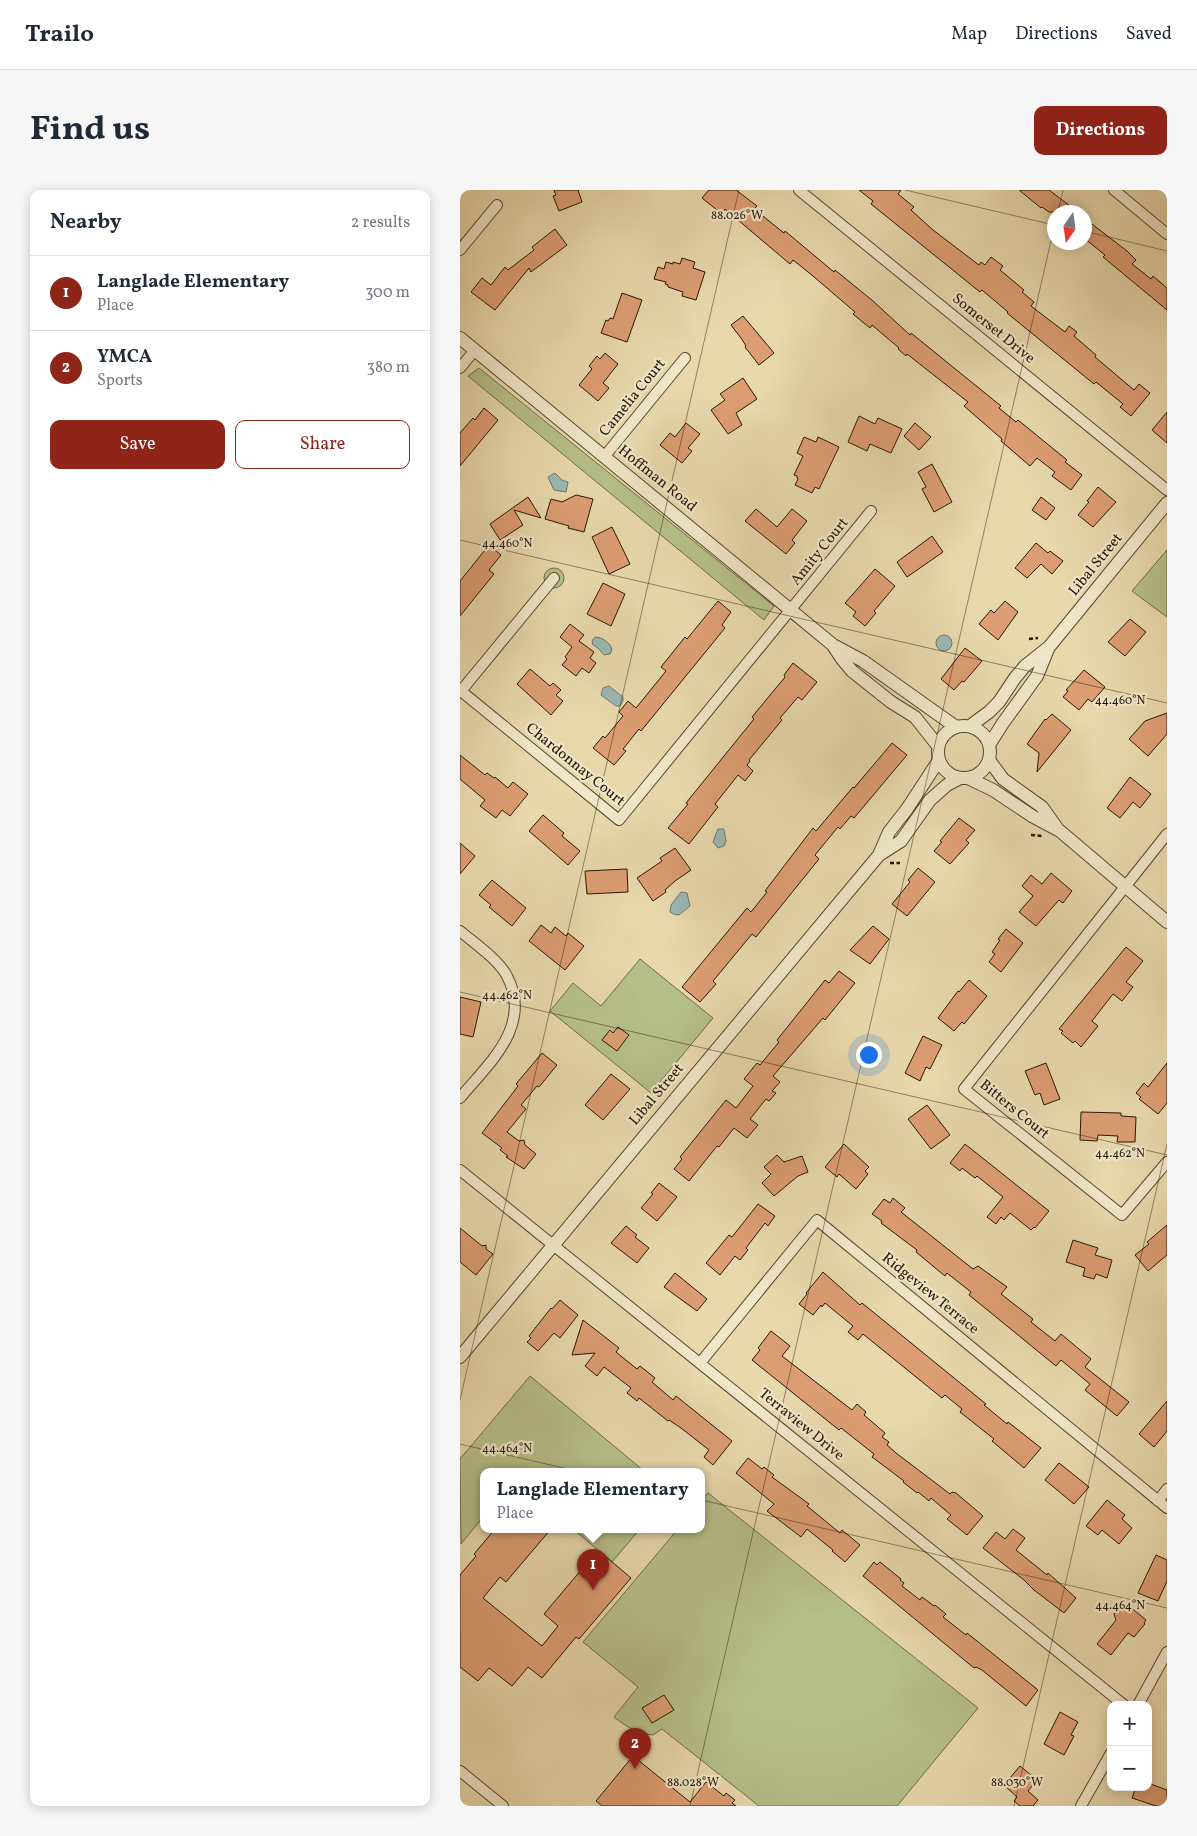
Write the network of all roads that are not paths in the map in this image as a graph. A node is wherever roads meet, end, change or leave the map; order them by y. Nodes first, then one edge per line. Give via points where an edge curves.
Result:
1 (799, 190) edge
2 (1114, 190) edge
3 (497, 205) dead end
4 (1167, 234) edge
5 (460, 250) edge
6 (460, 338) edge
7 (474, 350) junction
8 (685, 358) dead end
9 (460, 368) edge
10 (604, 457) junction
11 (1167, 490) edge
12 (1167, 503) edge
13 (871, 511) dead end
14 (554, 578) dead end
15 (792, 610) junction
16 (833, 644) junction
17 (1050, 647) junction
18 (970, 726) junction
19 (956, 727) junction
20 (989, 745) junction
21 (938, 746) junction
22 (938, 760) junction
23 (989, 760) junction
24 (964, 778) junction
25 (1060, 831) junction
26 (1167, 834) edge
27 (879, 855) junction
28 (1125, 887) junction
29 (1167, 922) edge
30 (460, 931) edge
31 (460, 1098) edge
32 (1167, 1162) edge
33 (460, 1170) edge
34 (554, 1244) junction
35 (460, 1357) edge
36 (700, 1363) junction
37 (1167, 1489) edge
38 (1158, 1500) junction
39 (1167, 1508) edge
40 (1167, 1652) edge
41 (1119, 1701) edge
42 (1140, 1701) edge
43 (1107, 1760) edge
44 (460, 1771) edge
45 (503, 1806) edge
46 (1081, 1806) edge

1 - 11 street, Somerset Drive
2 - 4 street
3 - 5 street
6 - 7 street, Hoffman Road
7 - 9 street
7 - 10 street, Hoffman Road
8 - 10 street, Camelia Court
10 - 15 street, Hoffman Road
12 - 17 street, Libal Street
13 - 15 street, Amity Court
14 - 15 street, Chardonnay Court via 461,690 620,820
15 - 16 street, Hoffman Road
16 - 19 street, Hoffman Road via 863,661
16 - 21 street, Hoffman Road via 852,671 915,717
17 - 18 street, Libal Street via 1025,666 999,702
17 - 20 street, Libal Street via 1037,676
18 - 19 street
18 - 20 street via 982,733
19 - 21 street via 944,734
20 - 23 street
21 - 22 street
22 - 24 street via 947,772
22 - 27 street, Libal Street via 889,832
23 - 24 street via 981,772
23 - 25 street via 1003,779 1042,807
24 - 25 street via 993,790
24 - 27 street, Libal Street via 947,785 930,800 901,841
25 - 28 street
26 - 28 street
27 - 34 street, Libal Street
28 - 29 street
28 - 32 street, Bitters Court via 964,1090 1122,1215
30 - 31 street via 507,975 514,998 514,1021 504,1045
33 - 34 street, Terraview Drive
34 - 35 street, Libal Street
34 - 36 street, Terraview Drive
36 - 38 street, Ridgeview Terrace via 817,1220
36 - 41 street, Terraview Drive
37 - 38 street
38 - 39 street, Ridgeview Terrace
40 - 42 street
43 - 46 street
44 - 45 street

